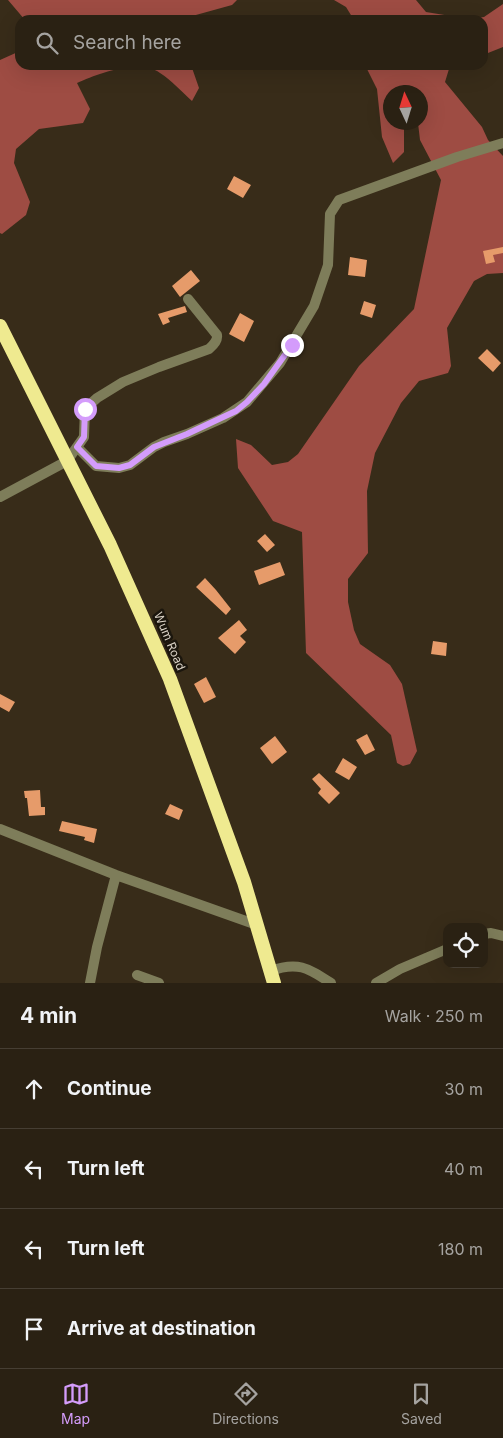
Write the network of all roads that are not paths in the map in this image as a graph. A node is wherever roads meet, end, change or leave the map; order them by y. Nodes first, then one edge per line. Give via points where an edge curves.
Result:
1 (503, 143) edge
2 (188, 299) dead end
3 (0, 326) edge
4 (77, 447) junction
5 (67, 461) junction
6 (0, 497) edge
7 (0, 829) edge
8 (116, 874) junction
9 (257, 925) junction
10 (488, 933) edge
11 (502, 934) edge
12 (443, 951) edge
13 (137, 975) dead end
14 (271, 979) edge
15 (90, 983) edge
16 (159, 983) edge
17 (331, 983) edge
18 (376, 983) edge

1 - 4 street via 339,200 330,214 328,265 314,306 280,363 236,411 154,447 130,465 119,468 96,466
2 - 4 street via 217,335 214,344 123,382 92,401 85,409 84,437
3 - 5 highway, Wum Road
4 - 5 street
5 - 6 street
5 - 9 highway, Wum Road via 110,545 170,679
7 - 8 street
8 - 9 street
8 - 15 street
9 - 14 highway, Wum Road
10 - 11 street
12 - 18 street
13 - 16 street
14 - 17 street via 282,966 294,965 304,967

